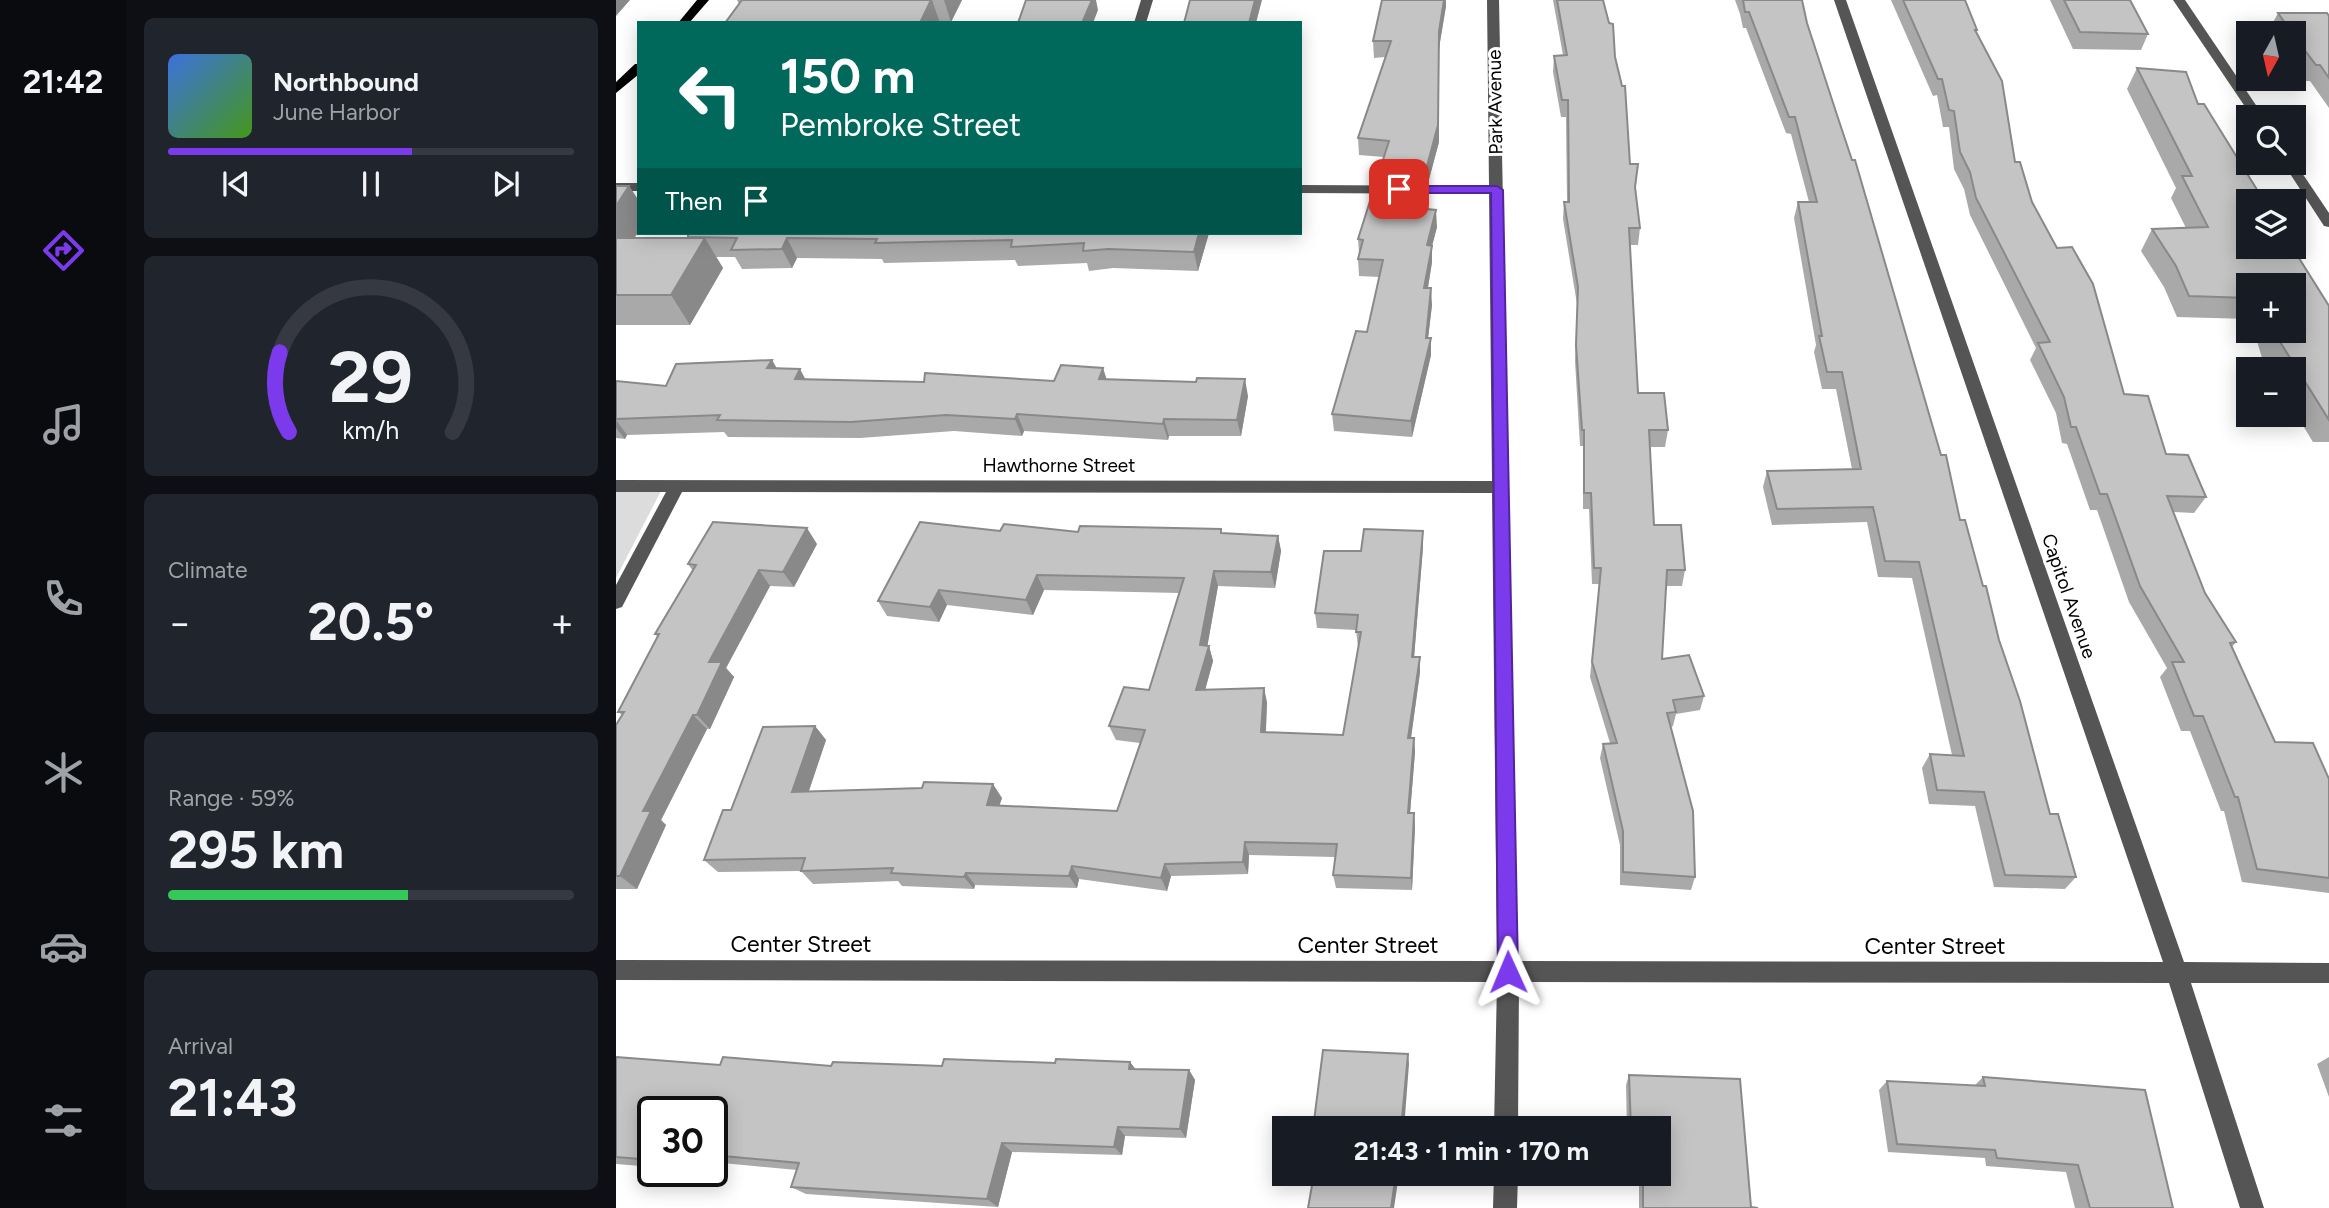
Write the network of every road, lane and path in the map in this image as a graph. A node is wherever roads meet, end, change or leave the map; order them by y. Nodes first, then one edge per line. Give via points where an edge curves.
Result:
1 (703, 0) edge
2 (1147, 0) edge
3 (1493, 0) edge
4 (1840, 0) edge
5 (2179, 0) edge
6 (684, 21) edge
7 (1141, 21) edge
8 (637, 69) edge
9 (616, 89) edge
10 (2250, 105) edge
11 (2297, 175) edge
12 (616, 187) edge
13 (637, 187) edge
14 (1302, 189) edge
15 (1497, 190) junction
16 (2329, 223) edge
17 (616, 486) edge
18 (677, 486) junction
19 (1502, 487) junction
20 (616, 602) edge
21 (616, 970) edge
22 (1508, 972) junction
23 (2177, 973) junction
24 (2329, 973) edge
25 (1506, 1116) edge
26 (1506, 1186) edge
27 (1505, 1208) edge
28 (2252, 1208) edge

1 - 6 main road
2 - 7 street
3 - 15 street, Park Avenue
4 - 23 street, Capitol Avenue
5 - 10 street
8 - 9 main road
11 - 16 street
12 - 13 street
14 - 15 street
15 - 19 street, Park Avenue
17 - 18 street, Hawthorne Street
18 - 19 street, Hawthorne Street
18 - 20 street
19 - 22 street, Park Avenue
21 - 22 street, Center Street
22 - 23 street, Center Street
22 - 25 street, Park Avenue
23 - 24 street, Center Street
23 - 28 street, Capitol Avenue
26 - 27 street

